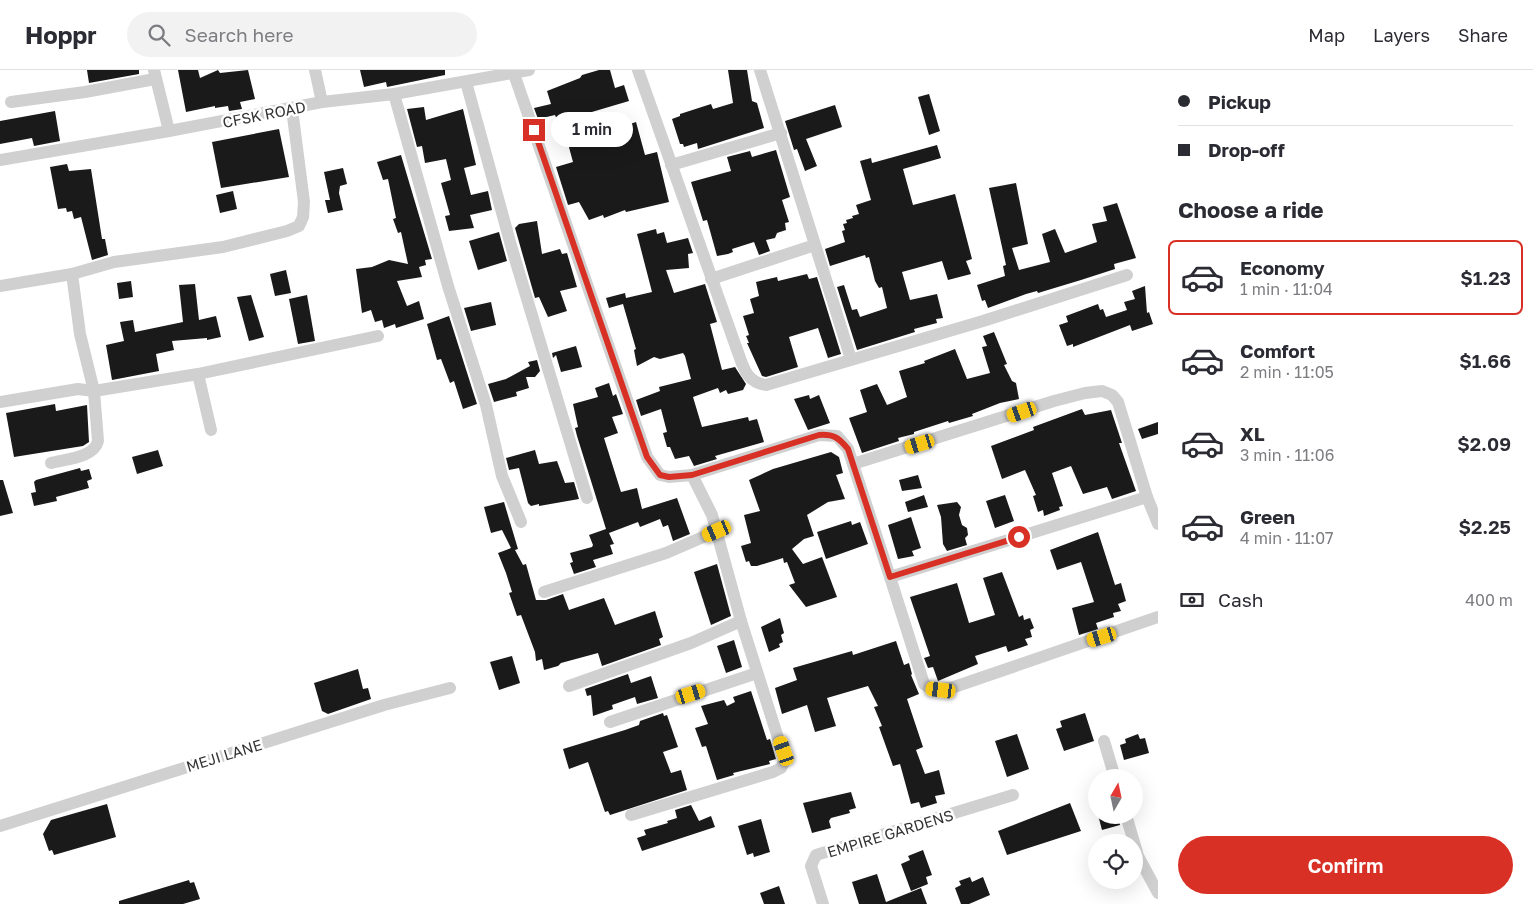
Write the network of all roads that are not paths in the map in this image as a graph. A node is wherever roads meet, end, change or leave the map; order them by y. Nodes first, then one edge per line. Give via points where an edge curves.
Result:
1 (315, 70) edge
2 (529, 70) edge
3 (638, 70) edge
4 (760, 70) edge
5 (154, 74) edge
6 (514, 74) junction
7 (466, 82) junction
8 (394, 94) junction
9 (11, 102) dead end
10 (322, 102) junction
11 (292, 109) junction
12 (169, 132) junction
13 (782, 133) junction
14 (0, 160) edge
15 (671, 165) junction
16 (815, 245) junction
17 (72, 274) junction
18 (1127, 275) dead end
19 (711, 279) junction
20 (0, 286) edge
21 (378, 336) dead end
22 (851, 359) junction
23 (198, 374) junction
24 (94, 391) junction
25 (0, 402) edge
26 (211, 430) dead end
27 (51, 463) dead end
28 (853, 464) junction
29 (692, 475) junction
30 (1147, 497) junction
31 (587, 498) dead end
32 (522, 522) dead end
33 (1158, 524) edge
34 (717, 531) junction
35 (890, 577) junction
36 (544, 592) dead end
37 (1158, 617) edge
38 (741, 620) junction
39 (757, 673) junction
40 (569, 686) dead end
41 (450, 688) dead end
42 (610, 722) dead end
43 (1104, 741) dead end
44 (1112, 769) edge
45 (1014, 795) dead end
46 (631, 815) dead end
47 (1129, 824) edge
48 (0, 826) edge
49 (1158, 893) edge
50 (823, 904) edge

1 - 10 street
2 - 6 street, CFSK ROAD
3 - 15 street
4 - 13 street
5 - 9 street via 85,92
5 - 12 street
6 - 7 street, CFSK ROAD
6 - 29 street via 647,457 660,475
7 - 8 street, CFSK ROAD
7 - 31 street
8 - 10 street, CFSK ROAD
8 - 32 street via 448,286 486,405 502,476
10 - 11 street, CFSK ROAD
11 - 12 street, CFSK ROAD
11 - 17 street via 304,202 299,226 223,247 114,262
12 - 14 street, CFSK ROAD
13 - 15 street
13 - 16 street
15 - 19 street
16 - 19 street
16 - 22 street
17 - 20 street
17 - 24 street via 80,334
18 - 22 street
19 - 22 street via 748,377 756,384 766,385
21 - 23 street
23 - 24 street
23 - 26 street
24 - 25 street via 78,389
24 - 27 street via 96,447 90,453
28 - 29 street via 848,449 837,436 819,435
28 - 30 street via 1054,401 1102,391 1118,402
28 - 35 street
29 - 34 street
30 - 33 street
30 - 35 street
34 - 36 street via 650,558
34 - 38 street
35 - 37 street via 924,684 930,689 954,688
38 - 39 street
38 - 40 street via 691,643
39 - 42 street
39 - 46 street via 784,751 782,768
41 - 48 street, MEJI LANE via 384,705
43 - 44 street
45 - 50 street, EMPIRE GARDENS via 816,855 811,866
47 - 49 street via 1138,856

